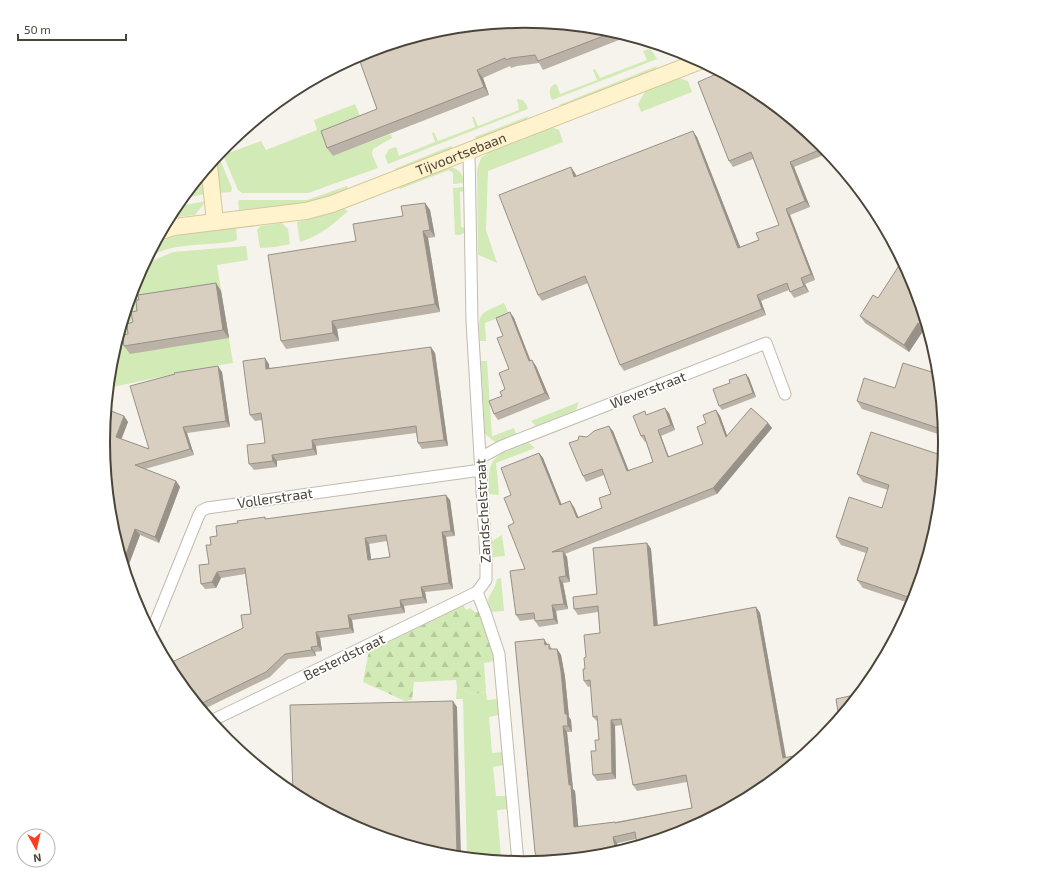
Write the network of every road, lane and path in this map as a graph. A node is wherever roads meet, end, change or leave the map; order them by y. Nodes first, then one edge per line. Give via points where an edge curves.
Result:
1 (692, 64) edge
2 (469, 151) junction
3 (210, 173) edge
4 (215, 222) junction
5 (169, 229) edge
6 (785, 394) dead end
7 (480, 458) junction
8 (481, 470) junction
9 (477, 592) junction
10 (154, 626) edge
11 (216, 719) edge
12 (517, 856) edge

1 - 2 street, Tijvoortsebaan
2 - 4 street, Tijvoortsebaan via 332,204 306,211
2 - 7 street, Zandschelstraat via 472,321
3 - 4 street
4 - 5 street, Tijvoortsebaan
6 - 7 street, Weverstraat via 766,343 502,446
7 - 8 street, Zandschelstraat
8 - 9 street, Zandschelstraat via 486,580
8 - 10 street, Vollerstraat via 207,508 201,511 198,517
9 - 11 street, Besterdstraat
9 - 12 street via 499,654

